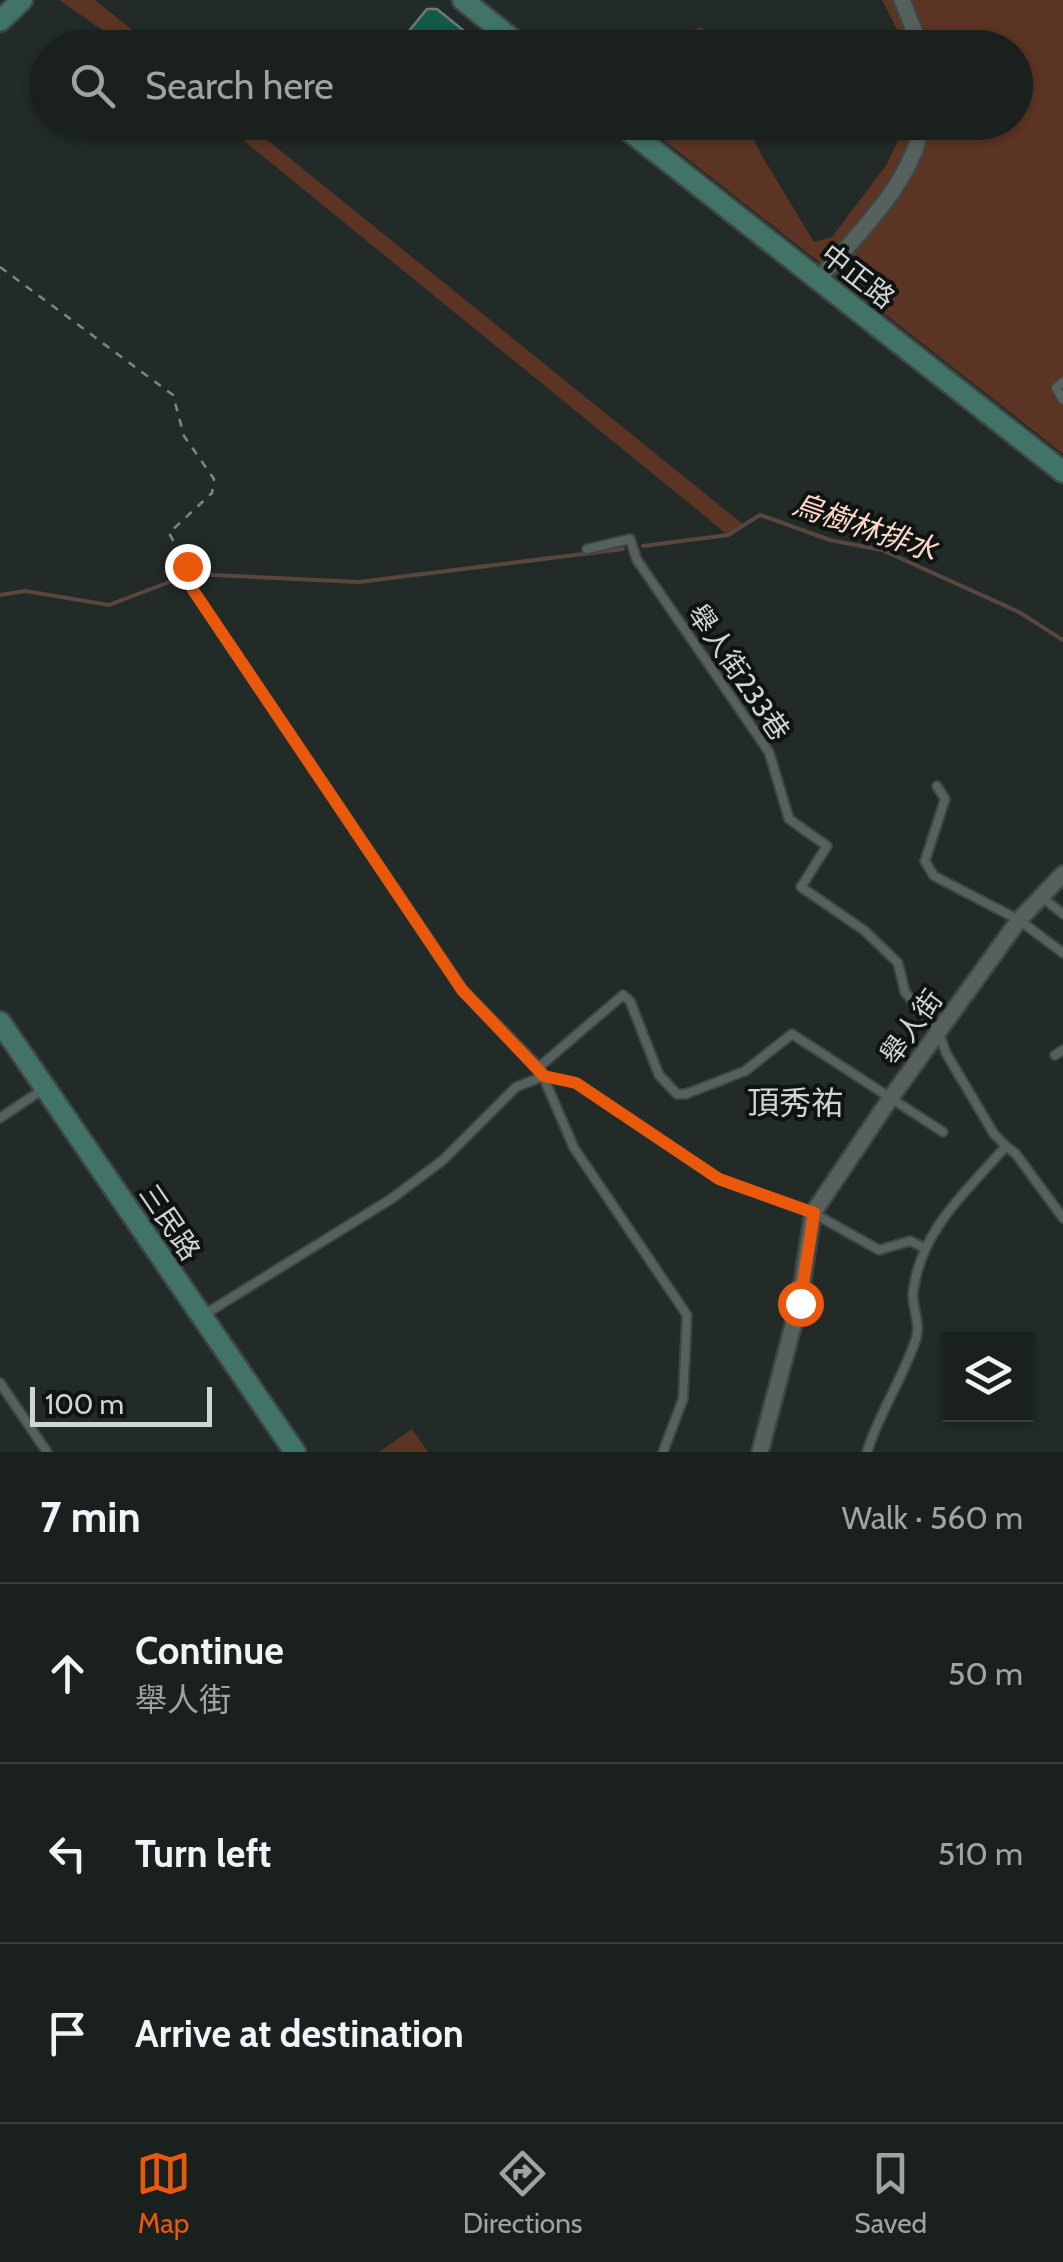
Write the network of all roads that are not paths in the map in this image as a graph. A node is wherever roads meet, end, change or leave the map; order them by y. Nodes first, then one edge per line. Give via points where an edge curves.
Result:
1 (22, 0) edge
2 (463, 0) edge
3 (902, 0) edge
4 (0, 21) edge
5 (500, 30) edge
6 (914, 30) edge
7 (641, 140) edge
8 (920, 140) edge
9 (818, 280) junction
10 (1063, 382) edge
11 (1063, 400) edge
12 (1060, 464) edge
13 (587, 549) dead end
14 (193, 590) road end
15 (937, 786) dead end
16 (1063, 874) edge
17 (1043, 898) junction
18 (1063, 914) edge
19 (1019, 920) junction
20 (1063, 953) edge
21 (0, 1022) edge
22 (939, 1033) junction
23 (542, 1071) junction
24 (45, 1088) junction
25 (892, 1096) junction
26 (0, 1118) edge
27 (944, 1132) dead end
28 (1006, 1146) junction
29 (814, 1213) junction
30 (1063, 1218) edge
31 (925, 1248) junction
32 (202, 1317) junction
33 (0, 1384) edge
34 (47, 1452) edge
35 (295, 1452) edge
36 (664, 1452) edge
37 (760, 1452) edge
38 (867, 1452) edge

1 - 4 main road
2 - 5 main road
3 - 6 street
7 - 9 main road, 中正路
8 - 9 street via 888,198
9 - 12 main road, 中正路
10 - 11 lane via 1056,388
13 - 22 lane, 舉人街233巷 via 630,539 636,560 769,752 789,819 827,846 801,888 865,930 898,963 905,992
14 - 23 lane via 462,990
15 - 19 lane via 945,799 925,861 929,869
16 - 17 street, 舉人街
17 - 18 lane
17 - 19 street, 舉人街
19 - 20 lane
19 - 22 street, 舉人街
21 - 24 main road, 三民路
22 - 25 street, 舉人街
22 - 28 lane, 舉人街233巷
23 - 25 lane via 623,995 659,1075 676,1094 745,1071 792,1034
23 - 29 lane via 576,1083 719,1179
23 - 32 lane via 391,1199
23 - 36 lane via 574,1148 687,1315 683,1399
24 - 26 lane
24 - 32 main road, 三民路
25 - 27 lane
25 - 29 street, 舉人街
28 - 30 lane, 舉人街233巷
28 - 31 lane via 952,1204
29 - 31 lane via 879,1250 910,1241
29 - 37 street, 舉人街 via 800,1303
31 - 38 lane via 913,1296 917,1336
32 - 35 main road, 三民路
33 - 34 lane

